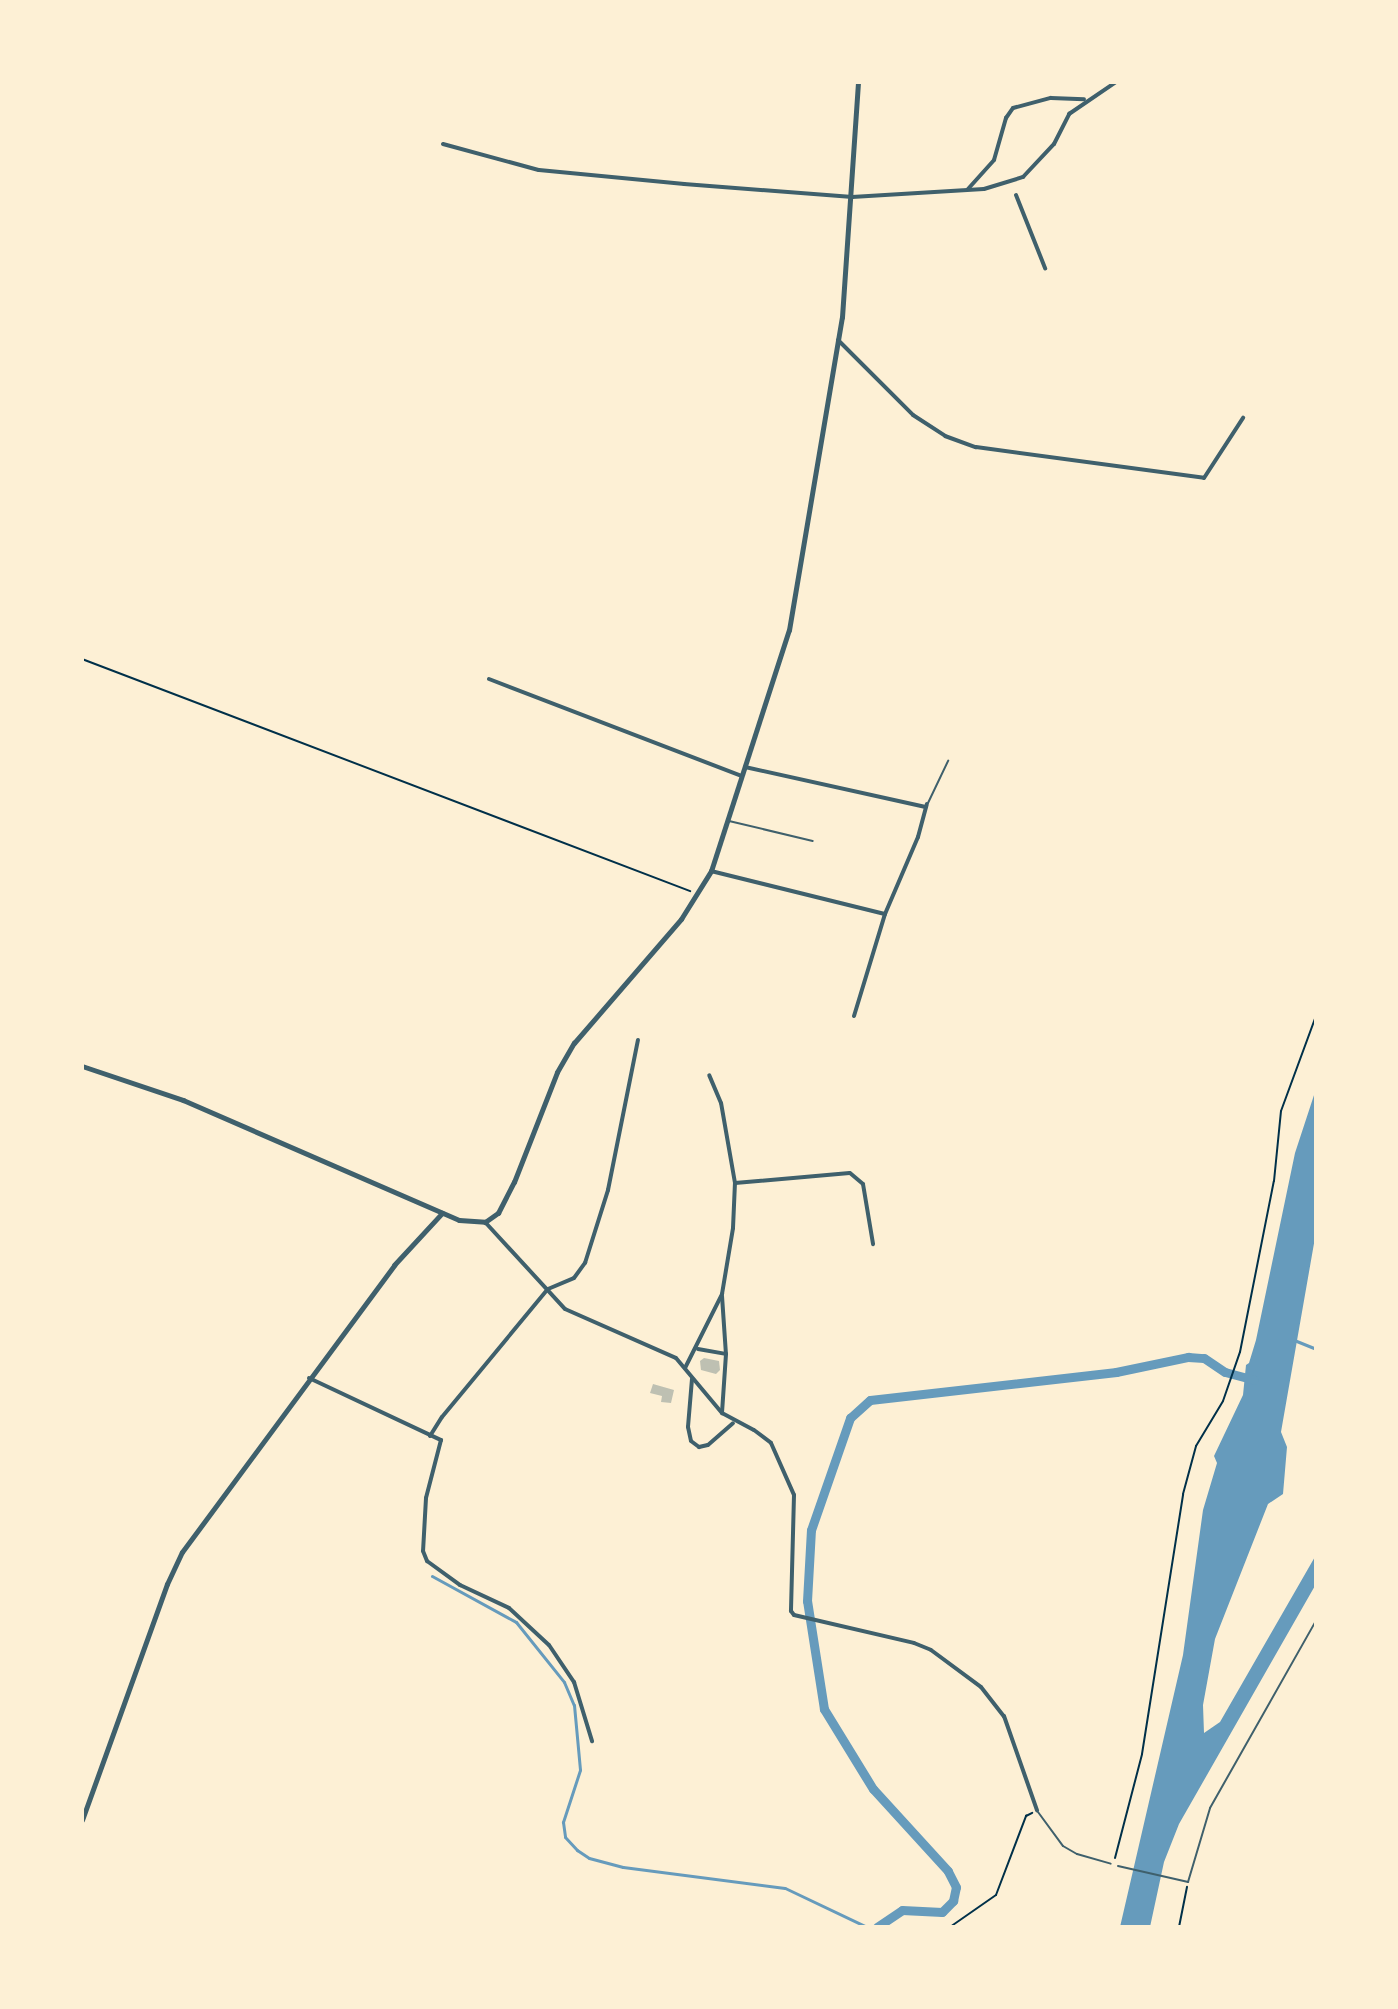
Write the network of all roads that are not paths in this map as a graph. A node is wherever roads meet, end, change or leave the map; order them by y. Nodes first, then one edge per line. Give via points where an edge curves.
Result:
1 (858, 82) edge
2 (1116, 82) edge
3 (1086, 99) junction
4 (443, 144) dead end
5 (966, 190) junction
6 (1016, 195) dead end
7 (852, 197) junction
8 (1045, 268) dead end
9 (838, 340) junction
10 (1243, 418) dead end
11 (489, 679) dead end
12 (948, 761) dead end
13 (745, 767) junction
14 (742, 776) junction
15 (927, 806) junction
16 (727, 820) junction
17 (813, 841) dead end
18 (711, 871) junction
19 (885, 914) junction
20 (854, 1016) dead end
21 (638, 1040) dead end
22 (82, 1066) edge
23 (709, 1075) dead end
24 (735, 1183) junction
25 (442, 1213) junction
26 (485, 1222) junction
27 (873, 1244) dead end
28 (548, 1289) junction
29 (722, 1294) junction
30 (698, 1349) junction
31 (726, 1354) junction
32 (685, 1368) junction
33 (692, 1376) junction
34 (309, 1378) junction
35 (722, 1413) junction
36 (734, 1422) junction
37 (430, 1436) junction
38 (1316, 1621) edge
39 (592, 1741) dead end
40 (1037, 1810) joint
41 (82, 1820) edge
42 (1111, 1864) road end
43 (1118, 1866) dead end

1 - 7 street
2 - 3 street
3 - 5 street via 1023,177 1012,185
3 - 5 street via 1051,98 1013,108 994,160
4 - 7 street via 539,170
5 - 7 street
6 - 8 street
7 - 9 street
9 - 10 street via 913,415 945,436 976,447 1204,478
9 - 13 street via 790,627
11 - 14 street
12 - 15 lane
13 - 14 street
13 - 15 street
14 - 16 street
15 - 19 street
16 - 17 lane
16 - 18 street
18 - 19 street
18 - 26 street via 699,895 574,1043 557,1072 505,1202
19 - 20 street
21 - 28 street via 608,1190 585,1263 574,1278
22 - 25 street via 183,1100
23 - 24 street via 721,1103
24 - 27 street via 850,1173 863,1184
24 - 29 street
25 - 26 street
25 - 34 street via 394,1265
26 - 28 street
28 - 32 street via 569,1312 676,1358
28 - 37 street
29 - 30 street
29 - 31 street
30 - 31 street
30 - 32 street
31 - 35 street
32 - 33 street
33 - 35 street
33 - 36 street via 691,1441 699,1447 708,1445
34 - 37 street
34 - 41 street via 182,1552
35 - 36 street
36 - 40 street via 771,1443 794,1495 791,1611 801,1619 914,1643 981,1687 1004,1716
37 - 39 street via 441,1440 441,1450 426,1498 427,1561 460,1585 509,1608 549,1645 574,1682
38 - 43 lane via 1210,1808 1188,1882
40 - 42 lane via 1063,1846

